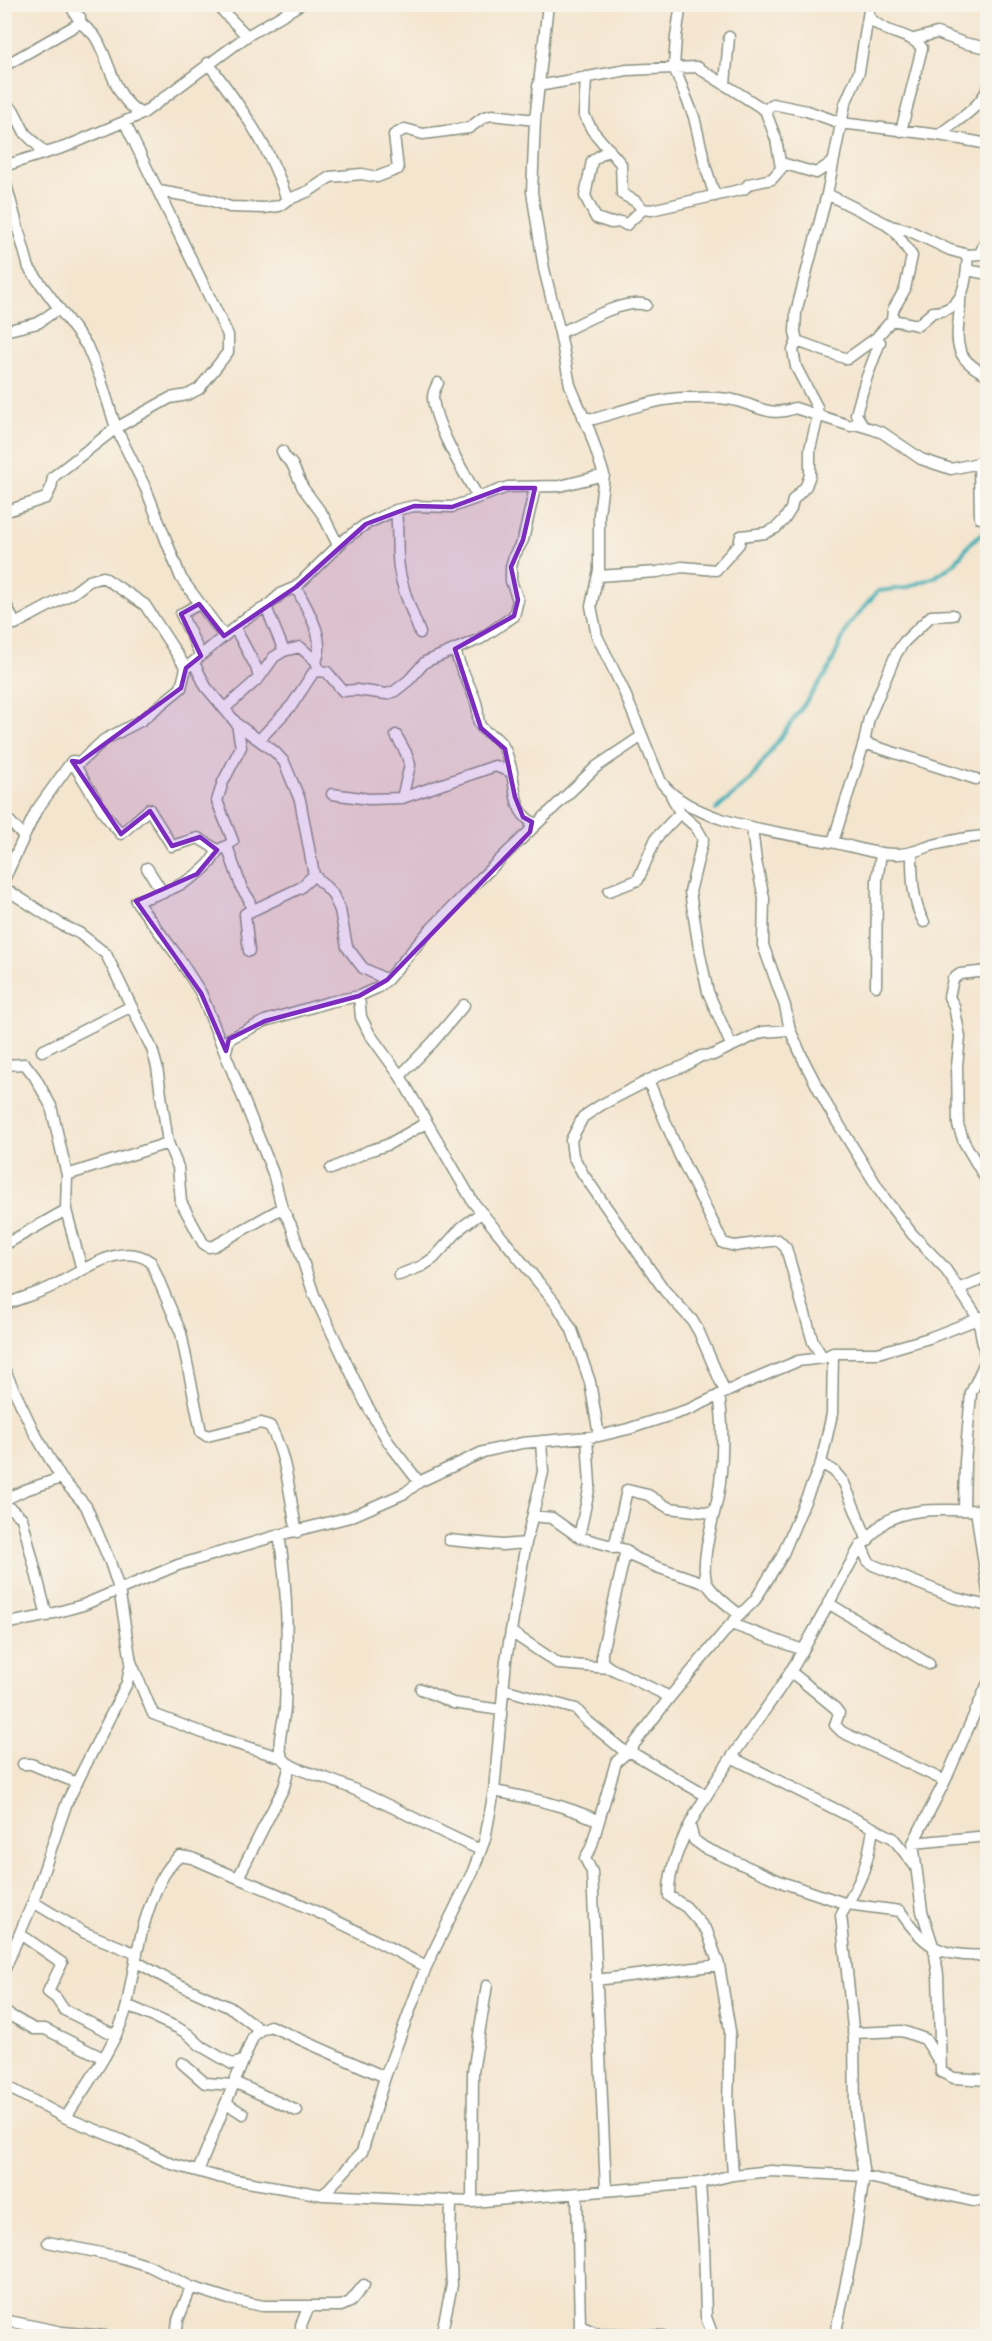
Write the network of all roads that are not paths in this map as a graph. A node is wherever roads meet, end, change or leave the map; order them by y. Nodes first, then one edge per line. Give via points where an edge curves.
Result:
1 (70, 4) edge
2 (79, 4) edge
3 (216, 4) edge
4 (302, 4) edge
5 (548, 4) edge
6 (681, 4) edge
7 (870, 4) edge
8 (868, 16) junction
9 (81, 23) junction
10 (247, 36) junction
11 (729, 37) dead end
12 (914, 39) junction
13 (987, 48) edge
14 (208, 63) junction
15 (4, 66) edge
16 (674, 67) junction
17 (586, 76) junction
18 (725, 84) junction
19 (538, 86) junction
20 (987, 88) edge
21 (4, 102) edge
22 (765, 110) junction
23 (142, 114) junction
24 (535, 120) junction
25 (125, 123) junction
26 (841, 123) junction
27 (901, 131) junction
28 (939, 135) junction
29 (987, 144) edge
30 (609, 149) junction
31 (45, 153) junction
32 (832, 162) junction
33 (4, 166) edge
34 (781, 168) junction
35 (4, 177) edge
36 (159, 191) junction
37 (827, 194) junction
38 (715, 196) junction
39 (287, 200) junction
40 (643, 209) junction
41 (884, 223) junction
42 (987, 235) edge
43 (968, 255) junction
44 (967, 270) junction
45 (987, 274) edge
46 (960, 297) junction
47 (646, 305) dead end
48 (59, 309) junction
49 (892, 320) junction
50 (4, 331) edge
51 (560, 333) junction
52 (876, 338) junction
53 (797, 341) junction
54 (987, 375) edge
55 (438, 383) dead end
56 (818, 416) junction
57 (583, 417) junction
58 (863, 426) junction
59 (116, 428) junction
60 (282, 452) dead end
61 (983, 463) edge
62 (604, 475) junction
63 (535, 488) junction
64 (478, 497) junction
65 (396, 510) junction
66 (4, 512) edge
67 (980, 518) dead end
68 (338, 545) junction
69 (598, 576) junction
70 (296, 587) junction
71 (4, 600) edge
72 (199, 604) junction
73 (266, 607) junction
74 (953, 615) dead end
75 (235, 628) junction
76 (420, 633) dead end
77 (224, 636) junction
78 (455, 649) junction
79 (284, 651) junction
80 (194, 662) junction
81 (317, 666) junction
82 (259, 678) junction
83 (225, 708) junction
84 (237, 724) junction
85 (396, 735) dead end
86 (642, 736) junction
87 (259, 740) junction
88 (864, 743) junction
89 (72, 761) junction
90 (512, 772) junction
91 (976, 779) dead end
92 (332, 794) dead end
93 (671, 795) junction
94 (402, 798) junction
95 (680, 813) junction
96 (4, 815) edge
97 (752, 828) junction
98 (530, 832) junction
99 (987, 836) edge
100 (24, 837) junction
101 (833, 842) junction
102 (223, 848) junction
103 (912, 853) junction
104 (881, 854) junction
105 (147, 868) dead end
106 (314, 875) junction
107 (4, 880) edge
108 (4, 888) edge
109 (609, 891) dead end
110 (163, 893) junction
111 (245, 914) junction
112 (924, 922) dead end
113 (249, 951) dead end
114 (987, 970) edge
115 (387, 980) junction
116 (876, 986) dead end
117 (359, 996) junction
118 (464, 1005) dead end
119 (130, 1007) junction
120 (790, 1030) junction
121 (731, 1045) junction
122 (42, 1050) dead end
123 (226, 1051) junction
124 (4, 1065) edge
125 (400, 1076) junction
126 (648, 1080) junction
127 (426, 1123) junction
128 (168, 1143) junction
129 (331, 1169) dead end
130 (67, 1175) junction
131 (987, 1182) edge
132 (282, 1208) junction
133 (66, 1210) junction
134 (481, 1213) junction
135 (4, 1245) edge
136 (82, 1270) junction
137 (399, 1275) dead end
138 (987, 1277) edge
139 (958, 1289) junction
140 (4, 1305) edge
141 (983, 1316) edge
142 (828, 1355) junction
143 (4, 1369) edge
144 (7, 1382) edge
145 (722, 1394) junction
146 (599, 1436) junction
147 (586, 1438) junction
148 (542, 1441) junction
149 (821, 1463) junction
150 (61, 1478) junction
151 (419, 1482) junction
152 (4, 1502) edge
153 (964, 1509) junction
154 (982, 1510) edge
155 (713, 1512) junction
156 (533, 1516) junction
157 (297, 1532) junction
158 (279, 1535) junction
159 (579, 1537) junction
160 (449, 1540) dead end
161 (526, 1543) junction
162 (864, 1543) junction
163 (614, 1548) junction
164 (626, 1550) junction
165 (707, 1584) junction
166 (119, 1589) junction
167 (987, 1592) edge
168 (828, 1603) junction
169 (987, 1606) edge
170 (740, 1615) junction
171 (47, 1616) junction
172 (4, 1624) edge
173 (731, 1624) junction
174 (511, 1632) junction
175 (803, 1650) junction
176 (131, 1662) junction
177 (929, 1664) dead end
178 (610, 1668) junction
179 (790, 1671) junction
180 (987, 1683) edge
181 (421, 1689) dead end
182 (503, 1689) junction
183 (670, 1697) junction
184 (501, 1710) junction
185 (629, 1751) junction
186 (733, 1758) junction
187 (286, 1762) junction
188 (23, 1764) dead end
189 (945, 1781) junction
190 (77, 1783) junction
191 (494, 1791) junction
192 (705, 1795) junction
193 (599, 1821) junction
194 (690, 1826) junction
195 (873, 1828) junction
196 (987, 1836) edge
197 (914, 1843) junction
198 (481, 1850) junction
199 (916, 1866) junction
200 (238, 1878) junction
201 (33, 1902) junction
202 (847, 1904) junction
203 (20, 1934) junction
204 (934, 1948) junction
205 (987, 1955) edge
206 (136, 1957) junction
207 (719, 1965) junction
208 (426, 1968) junction
209 (4, 1971) edge
210 (596, 1980) junction
211 (487, 1985) dead end
212 (127, 2005) junction
213 (4, 2012) edge
214 (260, 2030) junction
215 (853, 2033) junction
216 (115, 2035) junction
217 (103, 2058) junction
218 (243, 2061) junction
219 (940, 2061) junction
220 (182, 2063) dead end
221 (385, 2077) junction
222 (987, 2080) edge
223 (234, 2084) junction
224 (4, 2085) edge
225 (226, 2103) junction
226 (297, 2111) dead end
227 (243, 2114) dead end
228 (66, 2117) junction
229 (198, 2171) junction
230 (733, 2175) junction
231 (864, 2176) junction
232 (700, 2182) junction
233 (606, 2190) junction
234 (577, 2194) junction
235 (322, 2195) junction
236 (451, 2200) junction
237 (987, 2201) edge
238 (472, 2202) junction
239 (48, 2242) dead end
240 (364, 2285) dead end
241 (191, 2287) junction
242 (309, 2306) junction
243 (4, 2320) edge
244 (579, 2331) edge
245 (62, 2334) edge
246 (105, 2337) edge
247 (176, 2337) edge
248 (302, 2337) edge
249 (441, 2337) edge
250 (663, 2337) edge
251 (713, 2337) edge
252 (835, 2337) edge

1 - 9 street
2 - 9 street
3 - 10 street
4 - 10 street
5 - 19 street
6 - 16 street
7 - 8 street
8 - 12 street via 886,31
8 - 26 street via 859,72
9 - 15 street
9 - 23 street via 94,34 131,109
10 - 14 street
11 - 18 street
12 - 13 street via 937,33
12 - 27 street via 922,48
14 - 23 street
14 - 39 street via 241,107
16 - 17 street
16 - 18 street via 697,68
16 - 38 street via 694,117
17 - 19 street
17 - 30 street via 585,115
18 - 22 street
19 - 24 street
20 - 28 street via 975,108
21 - 31 street via 14,111 25,133
22 - 26 street via 773,104
22 - 34 street
23 - 25 street
24 - 39 street via 492,115 469,128 423,134 405,129 394,135 398,169 377,177 330,177
24 - 51 street via 532,192 544,269
25 - 31 street
25 - 36 street
26 - 27 street
26 - 32 street
27 - 28 street
28 - 29 street
30 - 40 street via 621,164 622,194
30 - 40 street via 592,161 585,196 596,219 626,225
31 - 33 street
32 - 34 street via 816,173 785,164
32 - 37 street
34 - 38 street via 772,178
35 - 48 street via 29,268
36 - 39 street via 230,207 279,206
36 - 59 street via 228,334 228,352 199,389 170,398
37 - 41 street
37 - 53 street via 796,312
38 - 40 street
41 - 43 street
41 - 49 street via 895,231 912,256 905,289
42 - 43 street via 980,254
43 - 44 street
44 - 45 street
44 - 46 street
46 - 49 street via 918,326
46 - 54 street via 956,342 971,364
47 - 51 street via 625,305
48 - 50 street via 38,323
48 - 59 street via 87,346
49 - 52 street
51 - 57 street via 570,385
52 - 53 street via 847,359
52 - 58 street via 880,342 856,414
53 - 56 street via 793,350 796,367
55 - 64 street via 433,397 441,425
56 - 57 street via 795,408 771,413 727,399 675,398 594,419
56 - 58 street
56 - 69 street via 812,433 806,486 776,528 741,536 739,544 716,570 682,567
57 - 62 street
58 - 61 street via 884,434 921,459 951,469
59 - 66 street via 53,477 46,498
59 - 72 street via 141,478 181,578
60 - 68 street
61 - 67 street
62 - 63 street
62 - 69 street
63 - 64 street via 508,487
63 - 78 street via 523,540 511,567 518,600 514,616 480,639
64 - 65 street via 452,507 414,506
65 - 68 street via 366,524
65 - 76 street via 403,585
68 - 70 street
69 - 86 street via 591,606 597,636
70 - 73 street
70 - 81 street via 317,634
71 - 80 street via 15,624 89,581 103,578 145,605
72 - 77 street
72 - 80 street via 181,614
73 - 75 street
73 - 79 street
74 - 88 street via 931,616 904,642 869,718
75 - 77 street
75 - 82 street
77 - 80 street
78 - 81 street via 425,662 402,686 387,694 343,691 332,676
78 - 90 street via 477,704 482,728 505,748
79 - 81 street via 300,647
79 - 82 street via 274,657
80 - 83 street via 206,687
80 - 89 street via 181,688 141,720 104,740 80,762
81 - 87 street via 292,705
82 - 83 street
83 - 84 street
84 - 87 street
84 - 102 street via 241,747 217,801 233,841
85 - 94 street via 410,765
86 - 93 street via 661,782
86 - 98 street via 596,767
87 - 106 street via 284,762 296,790
88 - 91 street
88 - 101 street
89 - 100 street via 36,811
89 - 102 street via 121,834 149,809 172,846 198,838
90 - 94 street via 495,766
90 - 98 street via 515,797 523,817 532,822
92 - 94 street
93 - 95 street
93 - 97 street via 692,807
95 - 109 street via 656,838 638,880
95 - 121 street via 703,839 690,892 708,992
96 - 100 street
97 - 101 street
97 - 120 street via 764,898 764,945
98 - 115 street via 429,931
99 - 103 street via 933,845
100 - 107 street
101 - 104 street
102 - 110 street via 209,865
102 - 111 street via 249,899 251,909
103 - 104 street
103 - 112 street via 918,911
104 - 116 street via 876,880
105 - 110 street
106 - 111 street via 300,888
106 - 115 street via 332,893 340,910 347,947 363,968
108 - 119 street via 106,954
110 - 123 street via 136,901 201,993
111 - 113 street
114 - 131 street via 960,974 953,979 949,997 960,1037 958,1125
115 - 117 street
117 - 123 street via 265,1021 229,1039
117 - 125 street via 369,1033
118 - 125 street
119 - 122 street
119 - 128 street via 152,1049
120 - 121 street via 762,1032
120 - 139 street via 828,1107 885,1199
121 - 126 street
123 - 132 street via 273,1173
124 - 130 street via 25,1064 35,1077 51,1106
125 - 127 street
126 - 142 street via 723,1243 735,1246 778,1240 786,1248 813,1342
126 - 145 street via 583,1118 571,1140 573,1156 664,1292 692,1320
127 - 129 street
127 - 134 street
128 - 130 street
128 - 132 street via 178,1167 181,1202 209,1247
130 - 133 street
132 - 151 street via 314,1295 365,1402 389,1443
133 - 135 street
133 - 136 street
134 - 137 street via 462,1227 434,1258
134 - 146 street via 557,1305 572,1330 590,1382
136 - 140 street via 53,1287
136 - 157 street via 108,1258 133,1253 152,1262 181,1333 201,1432 207,1436 261,1423 270,1426 287,1471
138 - 139 street
139 - 141 street
141 - 142 street via 878,1353
141 - 153 street via 986,1360 971,1393
142 - 145 street via 798,1361
142 - 149 street via 832,1414
143 - 144 street
144 - 150 street
145 - 146 street via 690,1409
145 - 155 street via 718,1496
146 - 147 street
147 - 148 street
147 - 159 street via 590,1485
148 - 151 street via 483,1452
148 - 156 street via 543,1472
149 - 162 street via 844,1483
149 - 170 street via 782,1556 755,1600
150 - 152 street
150 - 166 street via 86,1506
151 - 157 street via 350,1517
152 - 171 street via 22,1518
153 - 154 street
153 - 162 street via 908,1513 884,1523
154 - 167 street
155 - 163 street via 669,1508 648,1495 627,1490
155 - 165 street via 704,1571
156 - 159 street via 552,1518
156 - 161 street
157 - 158 street
158 - 166 street via 178,1565
158 - 187 street via 287,1602 285,1710 280,1742
159 - 163 street
160 - 161 street
161 - 174 street
162 - 168 street
162 - 169 street via 868,1561 873,1564 956,1598
163 - 164 street
164 - 165 street via 633,1557
164 - 178 street via 602,1652 602,1662
165 - 170 street
166 - 171 street
166 - 176 street
168 - 175 street
168 - 177 street
170 - 173 street
171 - 172 street
173 - 175 street
173 - 183 street
174 - 178 street via 559,1664
174 - 182 street
175 - 179 street
176 - 187 street via 153,1714
176 - 190 street via 127,1683
178 - 183 street
179 - 186 street
179 - 189 street via 835,1708 839,1713 835,1725 842,1732
180 - 189 street
181 - 184 street via 453,1703
182 - 184 street
182 - 185 street via 576,1709 624,1751
183 - 185 street
184 - 191 street
185 - 192 street
185 - 193 street via 616,1762
186 - 192 street
186 - 195 street
187 - 198 street via 345,1785
187 - 200 street via 284,1787
188 - 190 street
189 - 197 street
190 - 201 street
191 - 193 street via 543,1799
191 - 198 street
192 - 194 street
193 - 210 street via 585,1858 592,1872
194 - 202 street via 694,1840 705,1848 784,1883
194 - 207 street via 668,1883 669,1896 686,1907 707,1931
195 - 199 street via 893,1838
195 - 202 street via 866,1869
196 - 197 street
197 - 199 street
198 - 208 street
199 - 204 street via 922,1911
200 - 206 street via 180,1856 155,1893
200 - 208 street via 361,1932
201 - 203 street
201 - 206 street
202 - 204 street via 900,1911 910,1927
202 - 215 street via 841,1922
203 - 209 street
203 - 216 street via 62,1963 48,1992 64,2010
204 - 205 street via 954,1956
204 - 219 street
206 - 212 street
206 - 214 street via 169,1980 233,2009
207 - 210 street
207 - 230 street via 730,2031 728,2103
208 - 221 street
210 - 233 street
211 - 238 street via 473,2072
212 - 216 street
212 - 218 street via 178,2028 232,2064
213 - 217 street
214 - 218 street
214 - 221 street via 270,2026
215 - 219 street via 902,2031 925,2039
215 - 231 street via 855,2110
216 - 217 street
217 - 228 street
218 - 223 street
219 - 222 street via 941,2072 954,2078
220 - 223 street via 205,2083
221 - 235 street via 362,2152
223 - 225 street
223 - 226 street
224 - 228 street
225 - 227 street
225 - 229 street
228 - 229 street via 172,2164
229 - 235 street
230 - 231 street via 771,2171
230 - 232 street
231 - 237 street
231 - 252 street
232 - 233 street
232 - 251 street via 706,2317
233 - 234 street
234 - 238 street
234 - 244 street
235 - 236 street
236 - 238 street
236 - 249 street via 452,2285
239 - 241 street via 130,2260
240 - 242 street via 350,2302 341,2306
241 - 242 street via 262,2306
241 - 247 street
242 - 248 street via 301,2325
243 - 245 street
244 - 250 street
245 - 246 street

